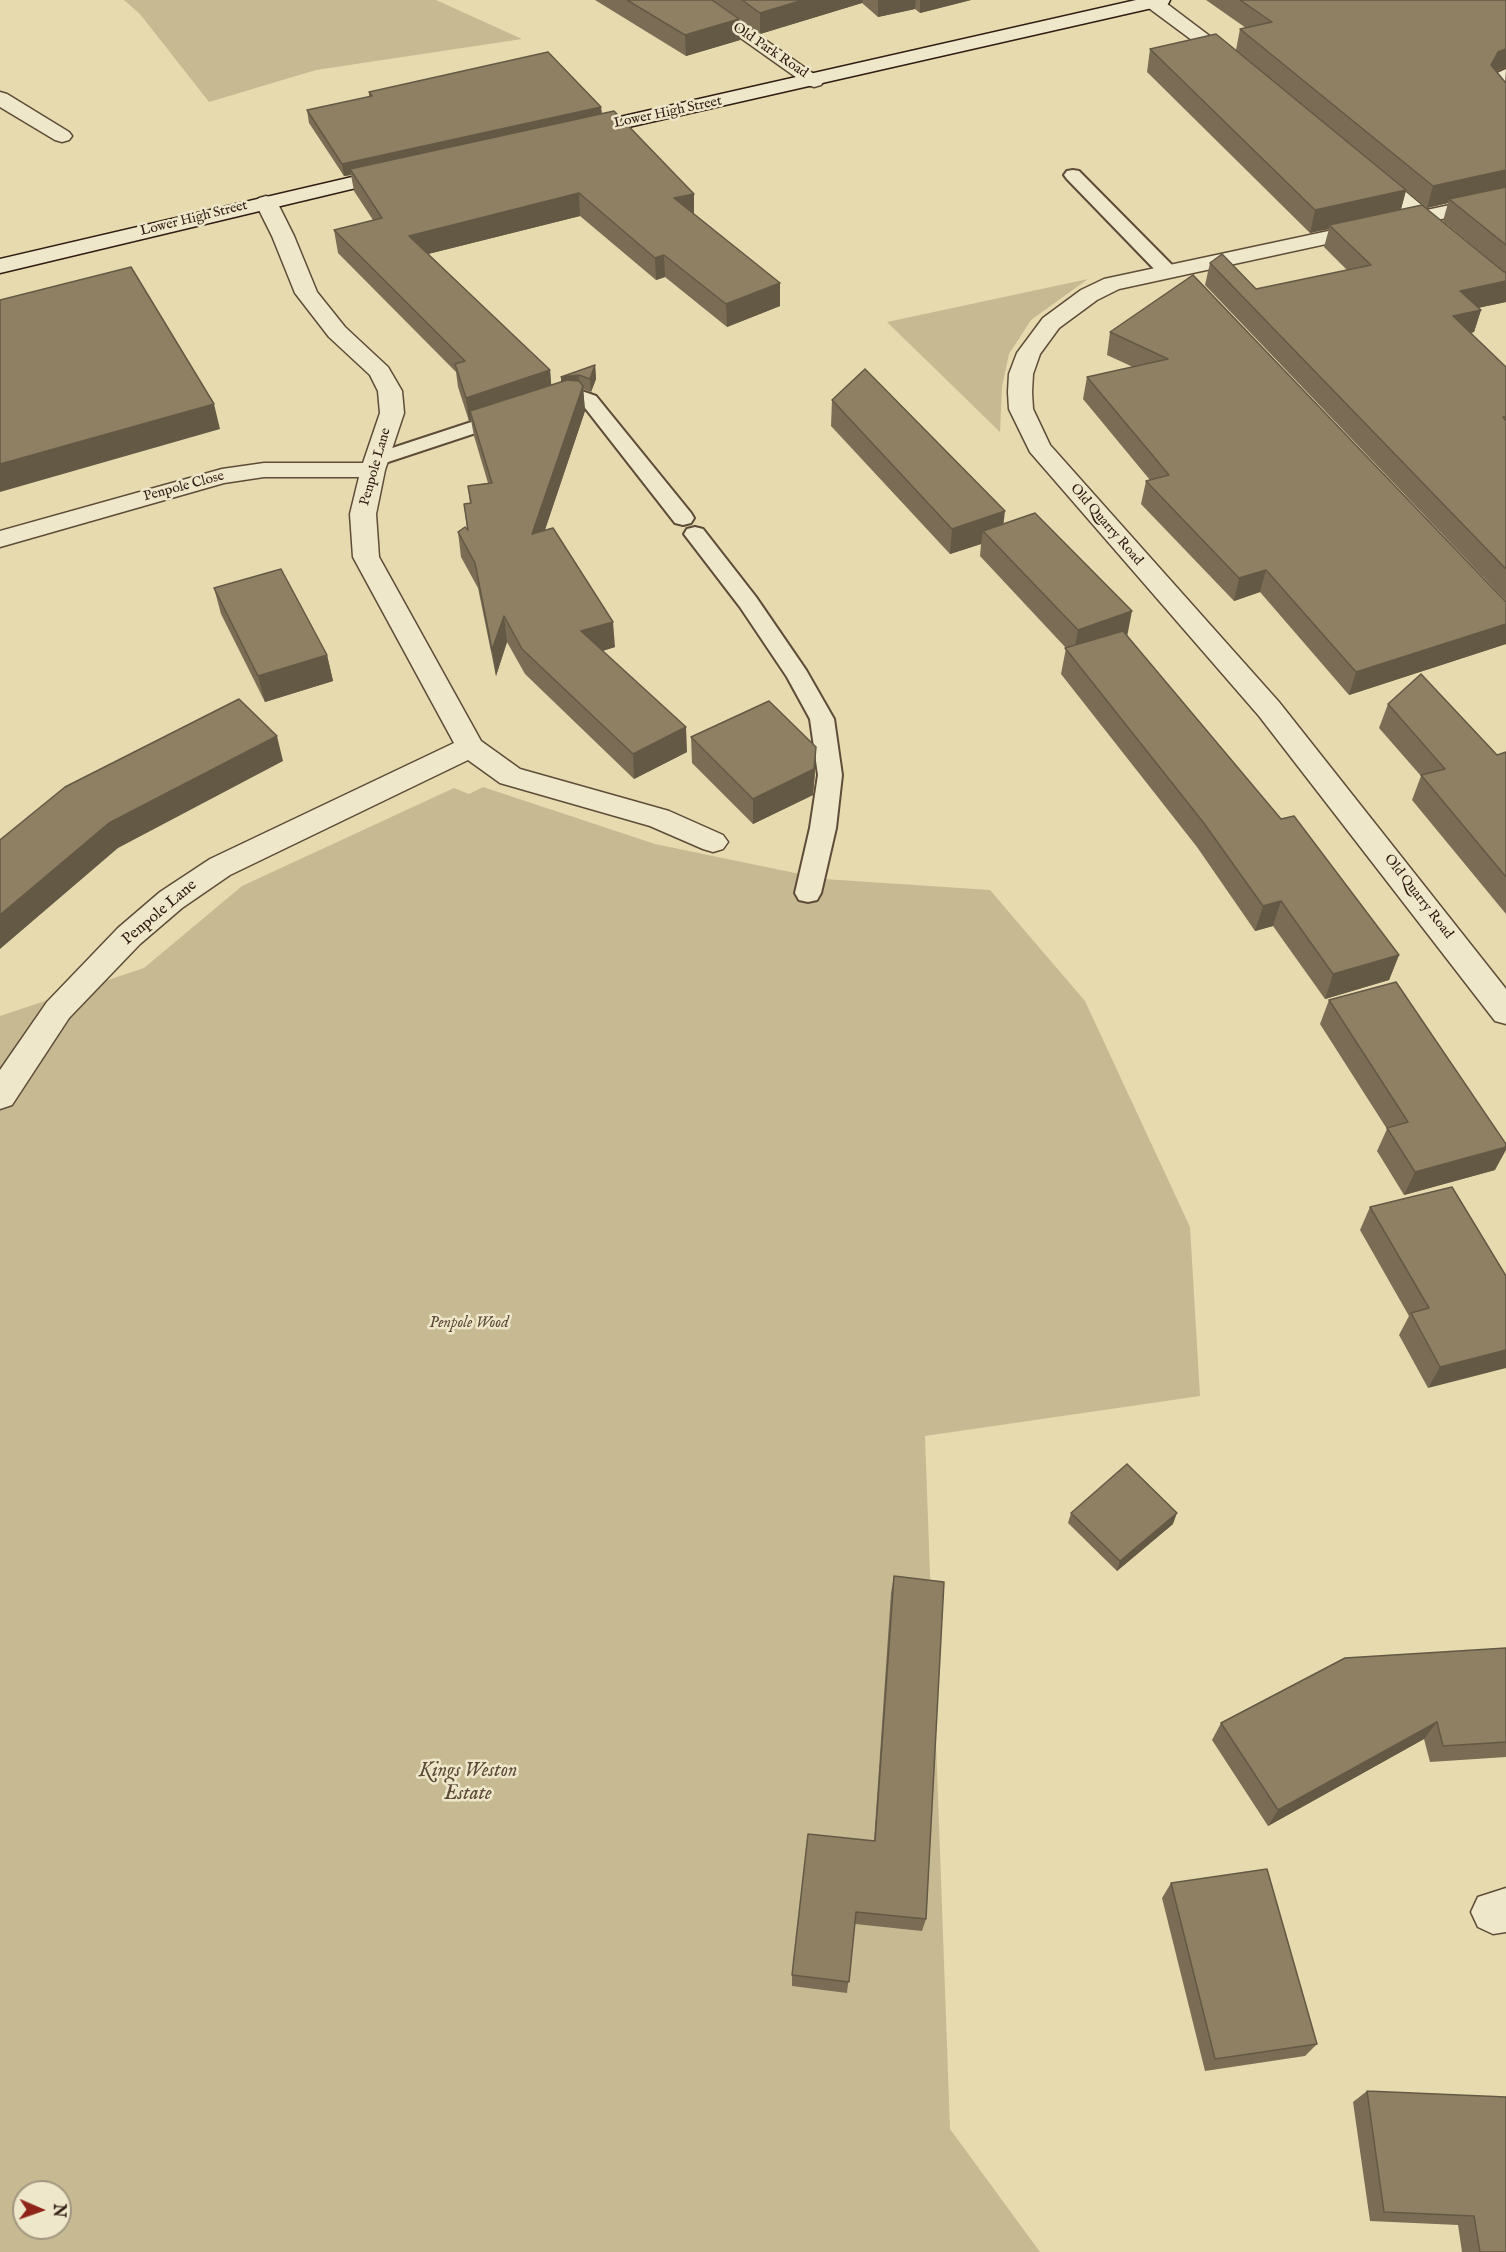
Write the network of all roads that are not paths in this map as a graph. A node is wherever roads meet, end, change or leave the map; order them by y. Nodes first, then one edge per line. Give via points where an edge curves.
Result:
1 (696, 0) edge
2 (1155, 1) edge
3 (1506, 74) edge
4 (1252, 76) edge
5 (813, 81) junction
6 (0, 98) edge
7 (1506, 98) edge
8 (62, 136) dead end
9 (559, 137) edge
10 (1351, 156) edge
11 (411, 170) edge
12 (1073, 175) dead end
13 (1506, 199) edge
14 (266, 202) junction
15 (1422, 215) junction
16 (0, 266) edge
17 (1178, 275) junction
18 (1506, 287) edge
19 (376, 464) junction
20 (0, 539) edge
21 (470, 747) junction
22 (713, 842) dead end
23 (808, 892) dead end
24 (1506, 1012) edge
25 (0, 1096) edge

1 - 5 street, Old Park Road
2 - 4 street
2 - 5 street, Lower High Street
3 - 7 lane via 1497,87
5 - 9 street, Lower High Street
6 - 8 street
10 - 15 street
11 - 14 street, Lower High Street
12 - 17 lane
13 - 15 street, Old Quarry Road
14 - 16 street, Lower High Street
14 - 19 street, Penpole Lane via 306,293 337,332 380,372 390,391 392,413
15 - 17 street, Old Quarry Road
15 - 18 street
17 - 24 street, Old Quarry Road via 1112,284 1051,322 1029,352 1021,374 1021,409 1028,428 1039,447 1269,710
19 - 20 street, Penpole Close via 222,476
19 - 21 street, Penpole Lane via 363,514 366,557
19 - 23 lane via 567,397 589,400 748,602 798,675 822,719 830,775
21 - 22 street, Penpole Lane via 510,776 659,818
21 - 25 street, Penpole Lane via 219,867 171,900 129,936 58,1010

